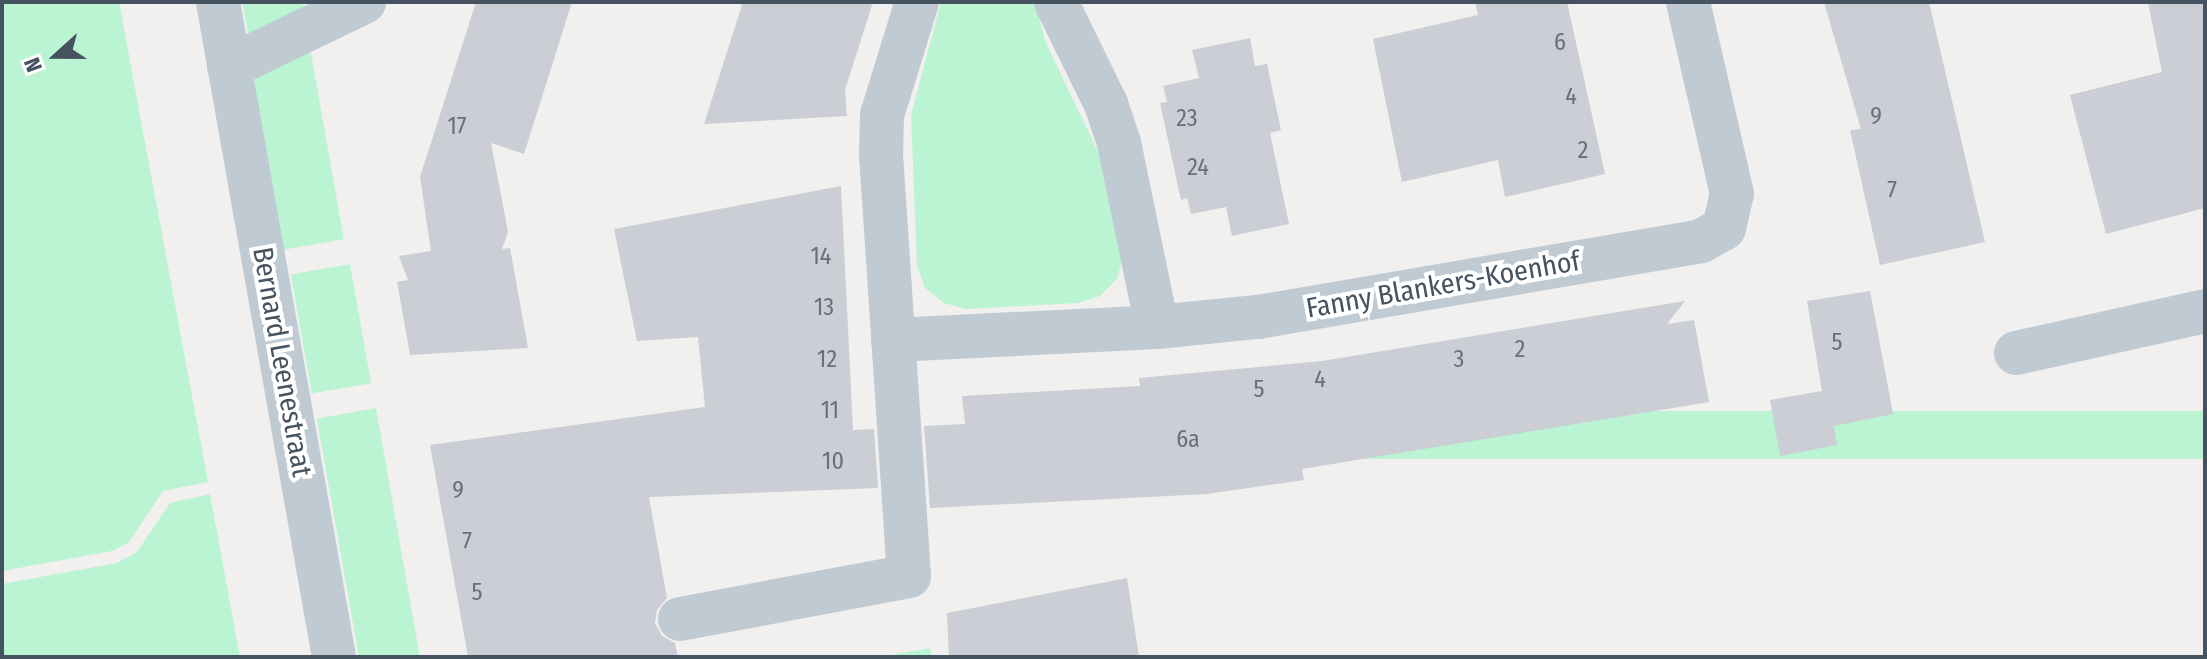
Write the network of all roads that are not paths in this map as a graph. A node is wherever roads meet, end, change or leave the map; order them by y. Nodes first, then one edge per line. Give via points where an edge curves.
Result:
1 (218, 2) edge
2 (364, 2) edge
3 (917, 2) edge
4 (1056, 2) edge
5 (1688, 2) edge
6 (229, 67) junction
7 (2205, 311) edge
8 (1157, 327) junction
9 (893, 340) junction
10 (2016, 353) dead end
11 (680, 619) dead end
12 (334, 657) edge

1 - 6 street, Bernard Leenestraat
2 - 6 street
3 - 9 street via 882,115
4 - 8 street via 1106,104 1119,143
5 - 8 street, Fanny Blankers-Koenhof via 1732,194 1724,228 1701,241 1258,317
6 - 12 street, Bernard Leenestraat
7 - 10 street
8 - 9 street, Fanny Blankers-Koenhof
9 - 11 street via 909,576

